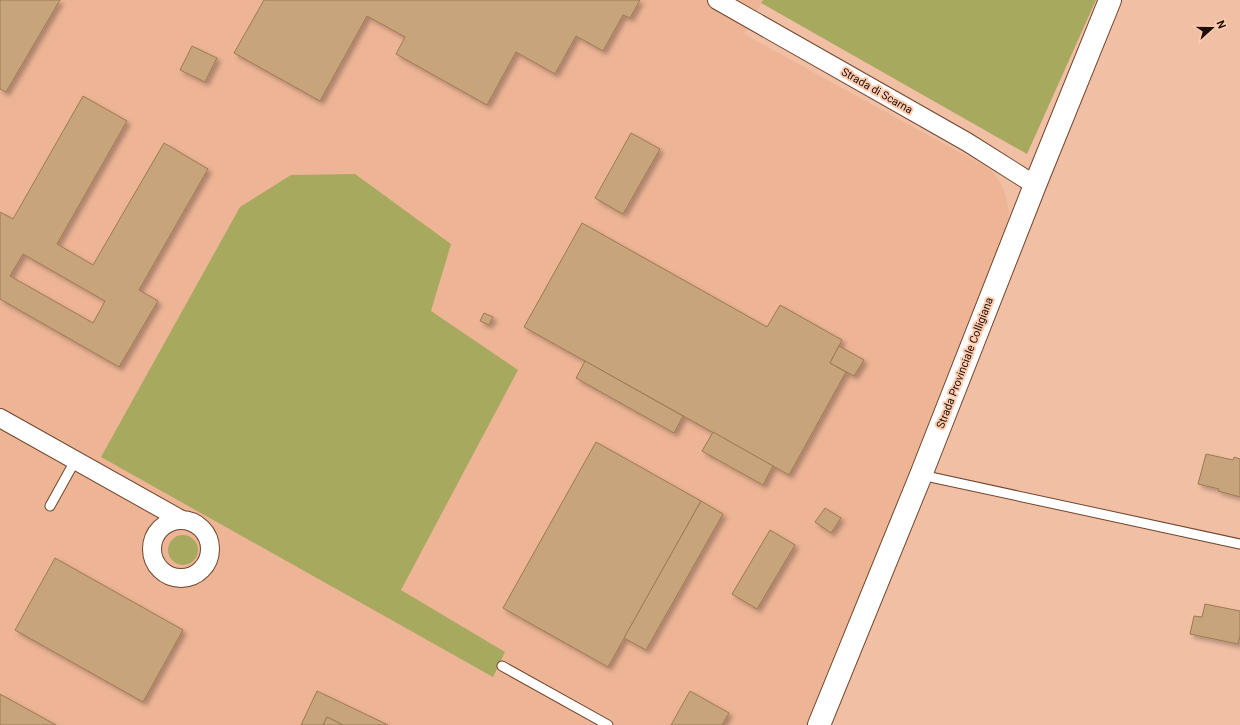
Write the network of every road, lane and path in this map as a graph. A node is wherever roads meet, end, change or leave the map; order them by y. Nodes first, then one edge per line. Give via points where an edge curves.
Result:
1 (717, 0) edge
2 (1110, 0) edge
3 (1035, 185) junction
4 (0, 418) edge
5 (75, 461) junction
6 (921, 475) junction
7 (50, 506) dead end
8 (180, 519) dead end
9 (1240, 544) edge
10 (502, 666) dead end
11 (608, 725) edge
12 (819, 725) edge

1 - 3 street, Strada di Scarna via 968,142
2 - 3 main road, Strada Provinciale Colligiana
3 - 6 main road, Strada Provinciale Colligiana
4 - 5 street
5 - 7 lane
5 - 8 street
6 - 9 lane
6 - 12 main road, Strada Provinciale Colligiana
10 - 11 lane

